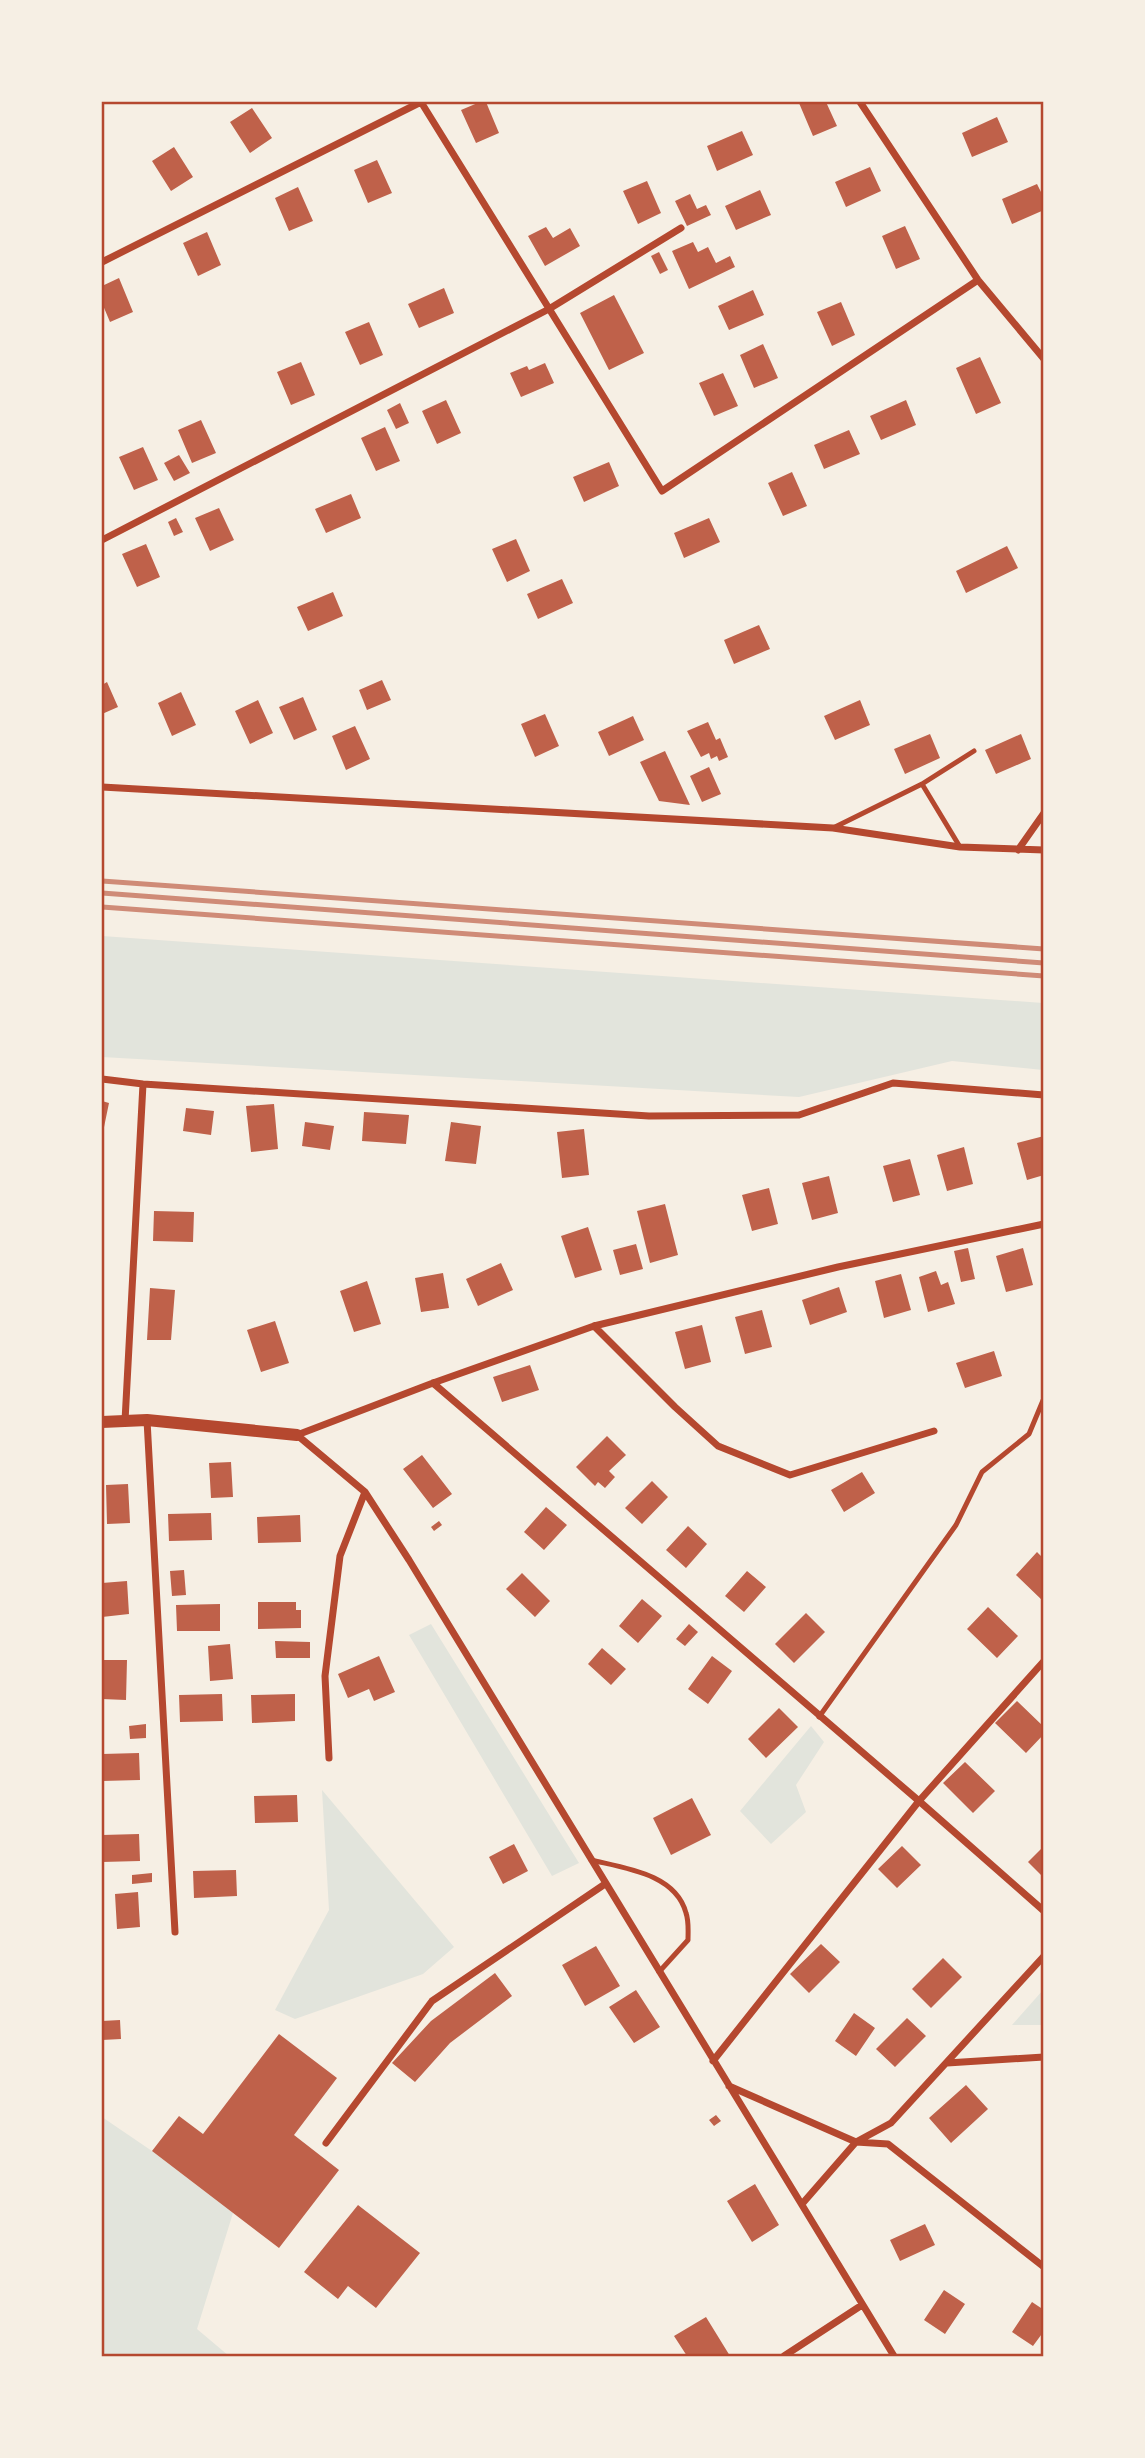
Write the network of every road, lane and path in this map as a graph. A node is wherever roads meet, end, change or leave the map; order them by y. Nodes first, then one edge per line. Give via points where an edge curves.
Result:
1 (421, 102) edge
2 (860, 102) edge
3 (681, 228) dead end
4 (102, 262) edge
5 (978, 280) junction
6 (549, 309) junction
7 (1044, 359) edge
8 (102, 540) edge
9 (974, 751) dead end
10 (922, 784) junction
11 (102, 787) edge
12 (1044, 813) edge
13 (833, 828) junction
14 (960, 848) junction
15 (1018, 850) junction
16 (1044, 850) edge
17 (102, 1079) edge
18 (142, 1084) junction
19 (1044, 1094) edge
20 (1044, 1224) edge
21 (594, 1326) junction
22 (433, 1383) junction
23 (1044, 1398) edge
24 (147, 1420) junction
25 (124, 1421) junction
26 (102, 1422) edge
27 (934, 1432) dead end
28 (297, 1435) junction
29 (365, 1492) junction
30 (1044, 1661) edge
31 (819, 1717) junction
32 (329, 1758) dead end
33 (919, 1801) junction
34 (590, 1859) junction
35 (605, 1884) junction
36 (1044, 1912) edge
37 (175, 1932) dead end
38 (1044, 1956) edge
39 (659, 1972) junction
40 (1044, 2057) edge
41 (713, 2062) junction
42 (947, 2063) junction
43 (729, 2086) junction
44 (856, 2142) junction
45 (326, 2143) dead end
46 (802, 2204) junction
47 (1044, 2267) edge
48 (862, 2305) junction
49 (784, 2357) edge
50 (894, 2357) edge

1 - 4 street
1 - 6 street
2 - 5 street
3 - 6 street
5 - 6 street via 662,491
5 - 7 street
6 - 8 street
9 - 10 lane
10 - 13 lane
10 - 14 lane
11 - 13 street
12 - 15 street
13 - 14 street
14 - 15 street
15 - 16 street
17 - 18 street
18 - 19 street via 649,1116 799,1115 893,1083
18 - 25 street
20 - 21 street via 838,1267
21 - 22 street
21 - 27 street via 718,1446 790,1475
22 - 28 street
22 - 31 street
23 - 31 lane via 1029,1434 982,1472 956,1525
24 - 25 street
24 - 28 street
24 - 37 street
25 - 26 street
28 - 29 street
29 - 32 street via 340,1556 325,1676
29 - 34 street
30 - 33 street
31 - 33 street
33 - 36 street
33 - 41 street
34 - 35 street
34 - 39 lane via 657,1879 674,1890 686,1913 688,1940
35 - 39 street
35 - 45 street via 432,2001
38 - 42 street
39 - 41 street
40 - 42 street
41 - 43 street
42 - 44 street via 891,2123
43 - 44 street
43 - 46 street
44 - 46 street
44 - 47 street via 888,2144
46 - 48 street
48 - 49 street
48 - 50 street

